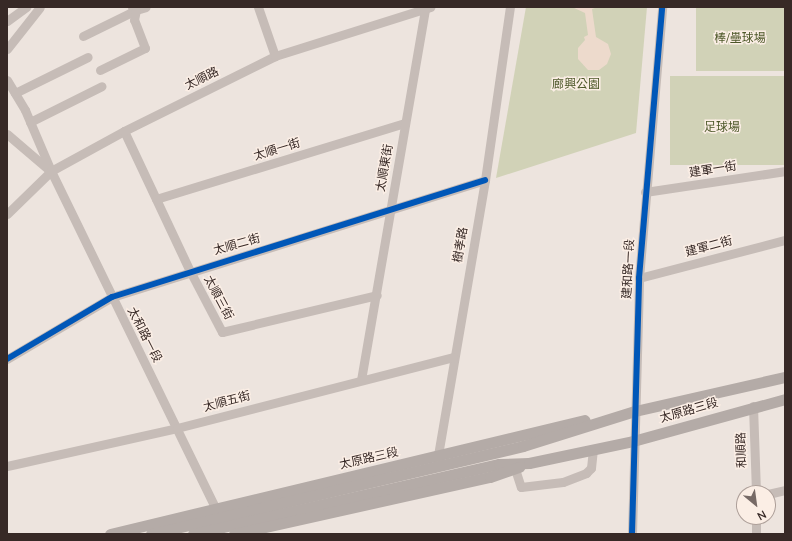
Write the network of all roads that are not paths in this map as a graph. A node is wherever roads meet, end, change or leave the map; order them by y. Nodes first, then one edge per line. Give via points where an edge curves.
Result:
1 (26, 7) edge
2 (40, 7) edge
3 (146, 7) edge
4 (258, 7) edge
5 (510, 7) edge
6 (662, 7) edge
7 (134, 8) edge
8 (427, 8) edge
9 (7, 21) edge
10 (83, 36) dead end
11 (7, 49) edge
12 (275, 56) junction
13 (88, 57) dead end
14 (100, 70) dead end
15 (7, 80) edge
16 (102, 86) dead end
17 (15, 93) junction
18 (30, 122) junction
19 (405, 123) junction
20 (124, 131) junction
21 (7, 134) edge
22 (51, 171) junction
23 (785, 171) edge
24 (485, 180) junction
25 (646, 192) junction
26 (156, 199) junction
27 (390, 212) junction
28 (7, 214) edge
29 (785, 240) edge
30 (190, 271) junction
31 (639, 278) junction
32 (377, 295) junction
33 (112, 297) junction
34 (453, 357) junction
35 (7, 359) edge
36 (785, 377) edge
37 (361, 380) junction
38 (785, 399) edge
39 (753, 406) junction
40 (634, 411) junction
41 (177, 428) junction
42 (633, 441) junction
43 (593, 449) junction
44 (437, 461) junction
45 (529, 463) junction
46 (7, 466) edge
47 (515, 469) junction
48 (438, 483) junction
49 (756, 485) edge
50 (216, 509) junction
51 (110, 534) edge
52 (151, 534) edge
53 (193, 534) edge
54 (234, 534) edge
55 (632, 534) edge

1 - 9 street
2 - 11 street
3 - 7 street
4 - 12 street
5 - 24 street, 樹孝路
6 - 25 street, 建和路一段
7 - 10 street
7 - 14 street via 134,20 146,48
8 - 12 street, 太順路
8 - 19 street, 太順東街
12 - 20 street, 太順路
13 - 17 street
15 - 17 street, 太和路一段
16 - 18 street
17 - 18 street, 太和路一段
18 - 22 street, 太和路一段
19 - 26 street, 太順一街
19 - 27 street, 太順東街
20 - 22 street, 太順路
20 - 26 street, 太順三街
21 - 22 street, 太和路一段
22 - 28 street, 太順路
22 - 33 street, 太和路一段
23 - 25 street, 建軍一街
24 - 27 street, 太順二街
24 - 34 street, 樹孝路
25 - 31 street, 建和路一段
26 - 30 street, 太順三街
27 - 30 street, 太順二街
27 - 32 street, 太順東街
29 - 31 street, 建軍二街
30 - 32 street, 太順三街 via 222,332
30 - 33 street, 太順二街
31 - 40 street, 建和路一段
32 - 37 street, 太順東街
33 - 35 street, 太順二街
33 - 41 street, 太和路一段
34 - 37 street, 太順五街
34 - 44 street, 樹孝路
36 - 40 main road, 太原路三段
37 - 41 street, 太順五街
38 - 39 main road, 太原路三段
39 - 42 main road, 太原路三段
39 - 49 street, 和順路
40 - 42 street, 建和路一段
40 - 44 main road, 太原路三段 via 593,417
41 - 46 street, 太順五街
41 - 50 street, 太和路一段
42 - 43 main road, 太原路三段
42 - 55 street, 建和路一段
43 - 45 main road, 太原路三段
43 - 47 street via 591,468 586,473 562,482 521,487
44 - 48 street, 樹孝路
44 - 50 main road, 太原路三段
44 - 52 main road, 太原路三段
45 - 47 main road, 太原路三段
45 - 48 main road, 太原路三段 via 500,464
47 - 48 main road, 太原路三段
48 - 53 main road, 太原路三段
48 - 54 main road, 太原路三段
50 - 51 main road, 太原路三段

